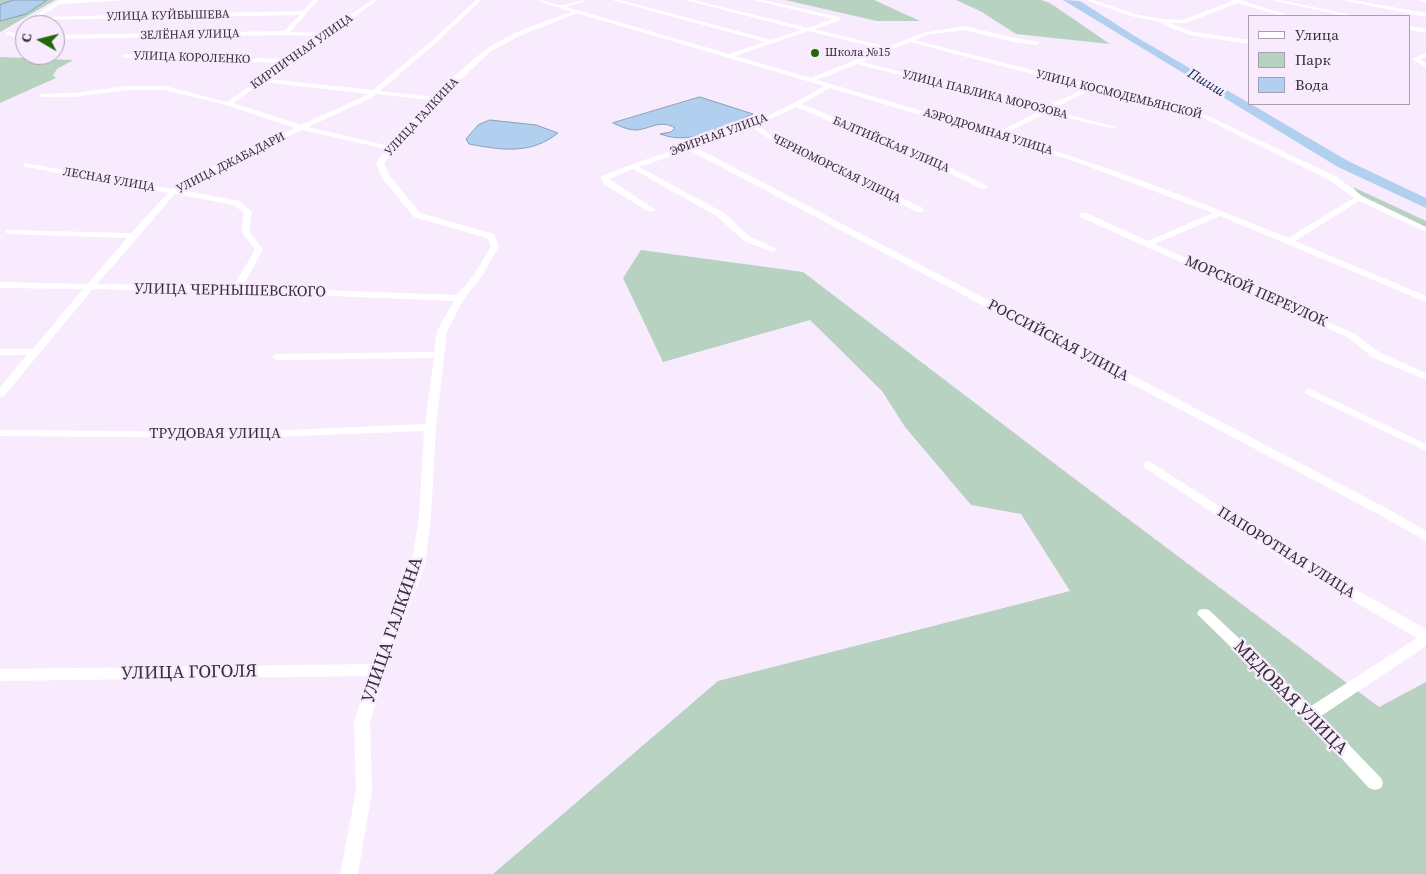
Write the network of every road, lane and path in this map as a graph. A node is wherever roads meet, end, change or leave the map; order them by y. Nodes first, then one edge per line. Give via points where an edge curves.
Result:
1 (126, 0) edge
2 (316, 0) edge
3 (375, 0) edge
4 (479, 0) edge
5 (538, 0) edge
6 (585, 0) edge
7 (614, 0) edge
8 (687, 0) edge
9 (756, 0) edge
10 (1088, 0) edge
11 (1273, 0) edge
12 (1344, 0) edge
13 (1422, 0) edge
14 (61, 1) edge
15 (1236, 1) edge
16 (1426, 1) edge
17 (560, 7) junction
18 (576, 12) junction
19 (302, 13) junction
20 (1284, 15) edge
21 (1347, 15) edge
22 (1426, 15) edge
23 (1162, 21) junction
24 (1411, 28) edge
25 (810, 29) junction
26 (1426, 31) edge
27 (8, 33) dead end
28 (286, 33) junction
29 (15, 35) edge
30 (326, 35) junction
31 (65, 38) edge
32 (909, 40) junction
33 (771, 42) junction
34 (1248, 42) edge
35 (1036, 43) dead end
36 (888, 49) junction
37 (1423, 55) edge
38 (125, 56) dead end
39 (730, 56) junction
40 (290, 61) junction
41 (857, 62) junction
42 (1422, 66) edge
43 (262, 80) junction
44 (812, 80) junction
45 (830, 85) junction
46 (1090, 88) junction
47 (377, 91) junction
48 (42, 95) dead end
49 (436, 98) junction
50 (228, 104) junction
51 (797, 105) junction
52 (1046, 110) junction
53 (753, 125) junction
54 (302, 128) junction
55 (1113, 128) dead end
56 (998, 134) junction
57 (689, 147) junction
58 (390, 148) junction
59 (27, 165) dead end
60 (632, 166) junction
61 (985, 187) dead end
62 (174, 191) junction
63 (1359, 198) junction
64 (652, 210) dead end
65 (920, 210) dead end
66 (1220, 213) junction
67 (1083, 216) dead end
68 (1426, 230) edge
69 (9, 232) dead end
70 (133, 236) junction
71 (1290, 241) junction
72 (1148, 244) junction
73 (773, 249) dead end
74 (0, 286) edge
75 (89, 288) junction
76 (236, 290) junction
77 (460, 298) junction
78 (1426, 299) edge
79 (0, 352) edge
80 (35, 352) junction
81 (439, 355) junction
82 (277, 357) dead end
83 (1426, 377) edge
84 (1310, 392) dead end
85 (0, 394) edge
86 (430, 427) junction
87 (0, 433) edge
88 (1426, 448) edge
89 (1149, 465) dead end
90 (1426, 537) edge
91 (1204, 614) dead end
92 (1426, 638) edge
93 (378, 670) junction
94 (0, 675) edge
95 (1310, 715) junction
96 (1376, 783) dead end
97 (349, 874) edge

1 - 14 street
2 - 19 street
3 - 30 street, КИРПИЧНАЯ УЛИЦА
4 - 47 street, УЛИЦА ДЖАБАДАРИ
5 - 17 street, АЭРОДРОМНАЯ УЛИЦА
6 - 17 street
7 - 33 street
8 - 25 street
9 - 25 street via 839,19
10 - 23 street
11 - 21 street
12 - 22 street
13 - 16 street
14 - 19 street, УЛИЦА КУЙБЫШЕВА via 34,19
15 - 20 street
15 - 23 street via 1184,22
17 - 18 street, АЭРОДРОМНАЯ УЛИЦА
18 - 39 street, АЭРОДРОМНАЯ УЛИЦА
18 - 49 street, УЛИЦА ГАЛКИНА via 499,44
19 - 28 street
23 - 34 street via 1202,35
24 - 26 street
25 - 33 street
25 - 36 street
27 - 29 street
28 - 30 street, ЗЕЛЁНАЯ УЛИЦА
28 - 31 street, ЗЕЛЁНАЯ УЛИЦА
30 - 40 street, КИРПИЧНАЯ УЛИЦА
32 - 35 street via 964,28
32 - 36 street
32 - 46 street, УЛИЦА КОСМОДЕМЬЯНСКОЙ
33 - 39 street
36 - 41 street
37 - 42 street via 1415,58
38 - 40 street, УЛИЦА КОРОЛЕНКО
39 - 44 street, АЭРОДРОМНАЯ УЛИЦА
40 - 43 street, КИРПИЧНАЯ УЛИЦА
41 - 44 street
41 - 52 street, УЛИЦА ПАВЛИКА МОРОЗОВА
43 - 47 street
43 - 50 street, КИРПИЧНАЯ УЛИЦА
44 - 45 street, АЭРОДРОМНАЯ УЛИЦА
45 - 51 street, ЭФИРНАЯ УЛИЦА
45 - 56 street, АЭРОДРОМНАЯ УЛИЦА
46 - 52 street
46 - 63 street, УЛИЦА КОСМОДЕМЬЯНСКОЙ via 1204,116 1334,179
47 - 49 street
47 - 54 street, УЛИЦА ДЖАБАДАРИ
48 - 50 street via 165,88
49 - 58 street, УЛИЦА ГАЛКИНА
50 - 54 street
51 - 53 street, ЭФИРНАЯ УЛИЦА
51 - 61 street, БАЛТИЙСКАЯ УЛИЦА via 912,152
52 - 55 street, УЛИЦА ПАВЛИКА МОРОЗОВА
52 - 56 street
53 - 57 street, ЭФИРНАЯ УЛИЦА
53 - 65 street, ЧЕРНОМОРСКАЯ УЛИЦА via 770,137
54 - 58 street
54 - 62 street, УЛИЦА ДЖАБАДАРИ via 239,156
56 - 66 street, АЭРОДРОМНАЯ УЛИЦА via 1071,157
57 - 60 street, ЭФИРНАЯ УЛИЦА
57 - 90 street, РОССИЙСКАЯ УЛИЦА
58 - 77 street, УЛИЦА ГАЛКИНА via 380,163 385,176 417,215 491,236 494,240 491,256
59 - 62 street, ЛЕСНАЯ УЛИЦА
60 - 64 street, ЭФИРНАЯ УЛИЦА via 605,178
60 - 73 street via 721,215 748,239
62 - 70 street, УЛИЦА ДЖАБАДАРИ
62 - 76 street, ЛЕСНАЯ УЛИЦА via 237,203 248,212 245,231 259,250
63 - 68 street, УЛИЦА КОСМОДЕМЬЯНСКОЙ
63 - 71 street
66 - 71 street, АЭРОДРОМНАЯ УЛИЦА
66 - 72 street
67 - 72 street
69 - 70 street
70 - 75 street, УЛИЦА ДЖАБАДАРИ
71 - 78 street, АЭРОДРОМНАЯ УЛИЦА
72 - 83 street, МОРСКОЙ ПЕРЕУЛОК via 1352,336 1376,355
74 - 75 street, УЛИЦА ЧЕРНЫШЕВСКОГО
75 - 76 street, УЛИЦА ЧЕРНЫШЕВСКОГО
75 - 80 street, УЛИЦА ДЖАБАДАРИ
76 - 77 street, УЛИЦА ЧЕРНЫШЕВСКОГО
77 - 81 street, УЛИЦА ГАЛКИНА via 442,331
79 - 80 street
80 - 85 street, УЛИЦА ДЖАБАДАРИ
81 - 82 street
81 - 86 street, УЛИЦА ГАЛКИНА
84 - 88 street
86 - 87 street, ТРУДОВАЯ УЛИЦА via 244,435
86 - 93 street, УЛИЦА ГАЛКИНА via 425,517 418,565
89 - 92 street, ПАПОРОТНАЯ УЛИЦА via 1293,560
91 - 95 street, МЕДОВАЯ УЛИЦА
92 - 95 street
93 - 94 street, УЛИЦА ГОГОЛЯ
93 - 97 street, УЛИЦА ГАЛКИНА via 362,722 364,791
95 - 96 street, МЕДОВАЯ УЛИЦА

